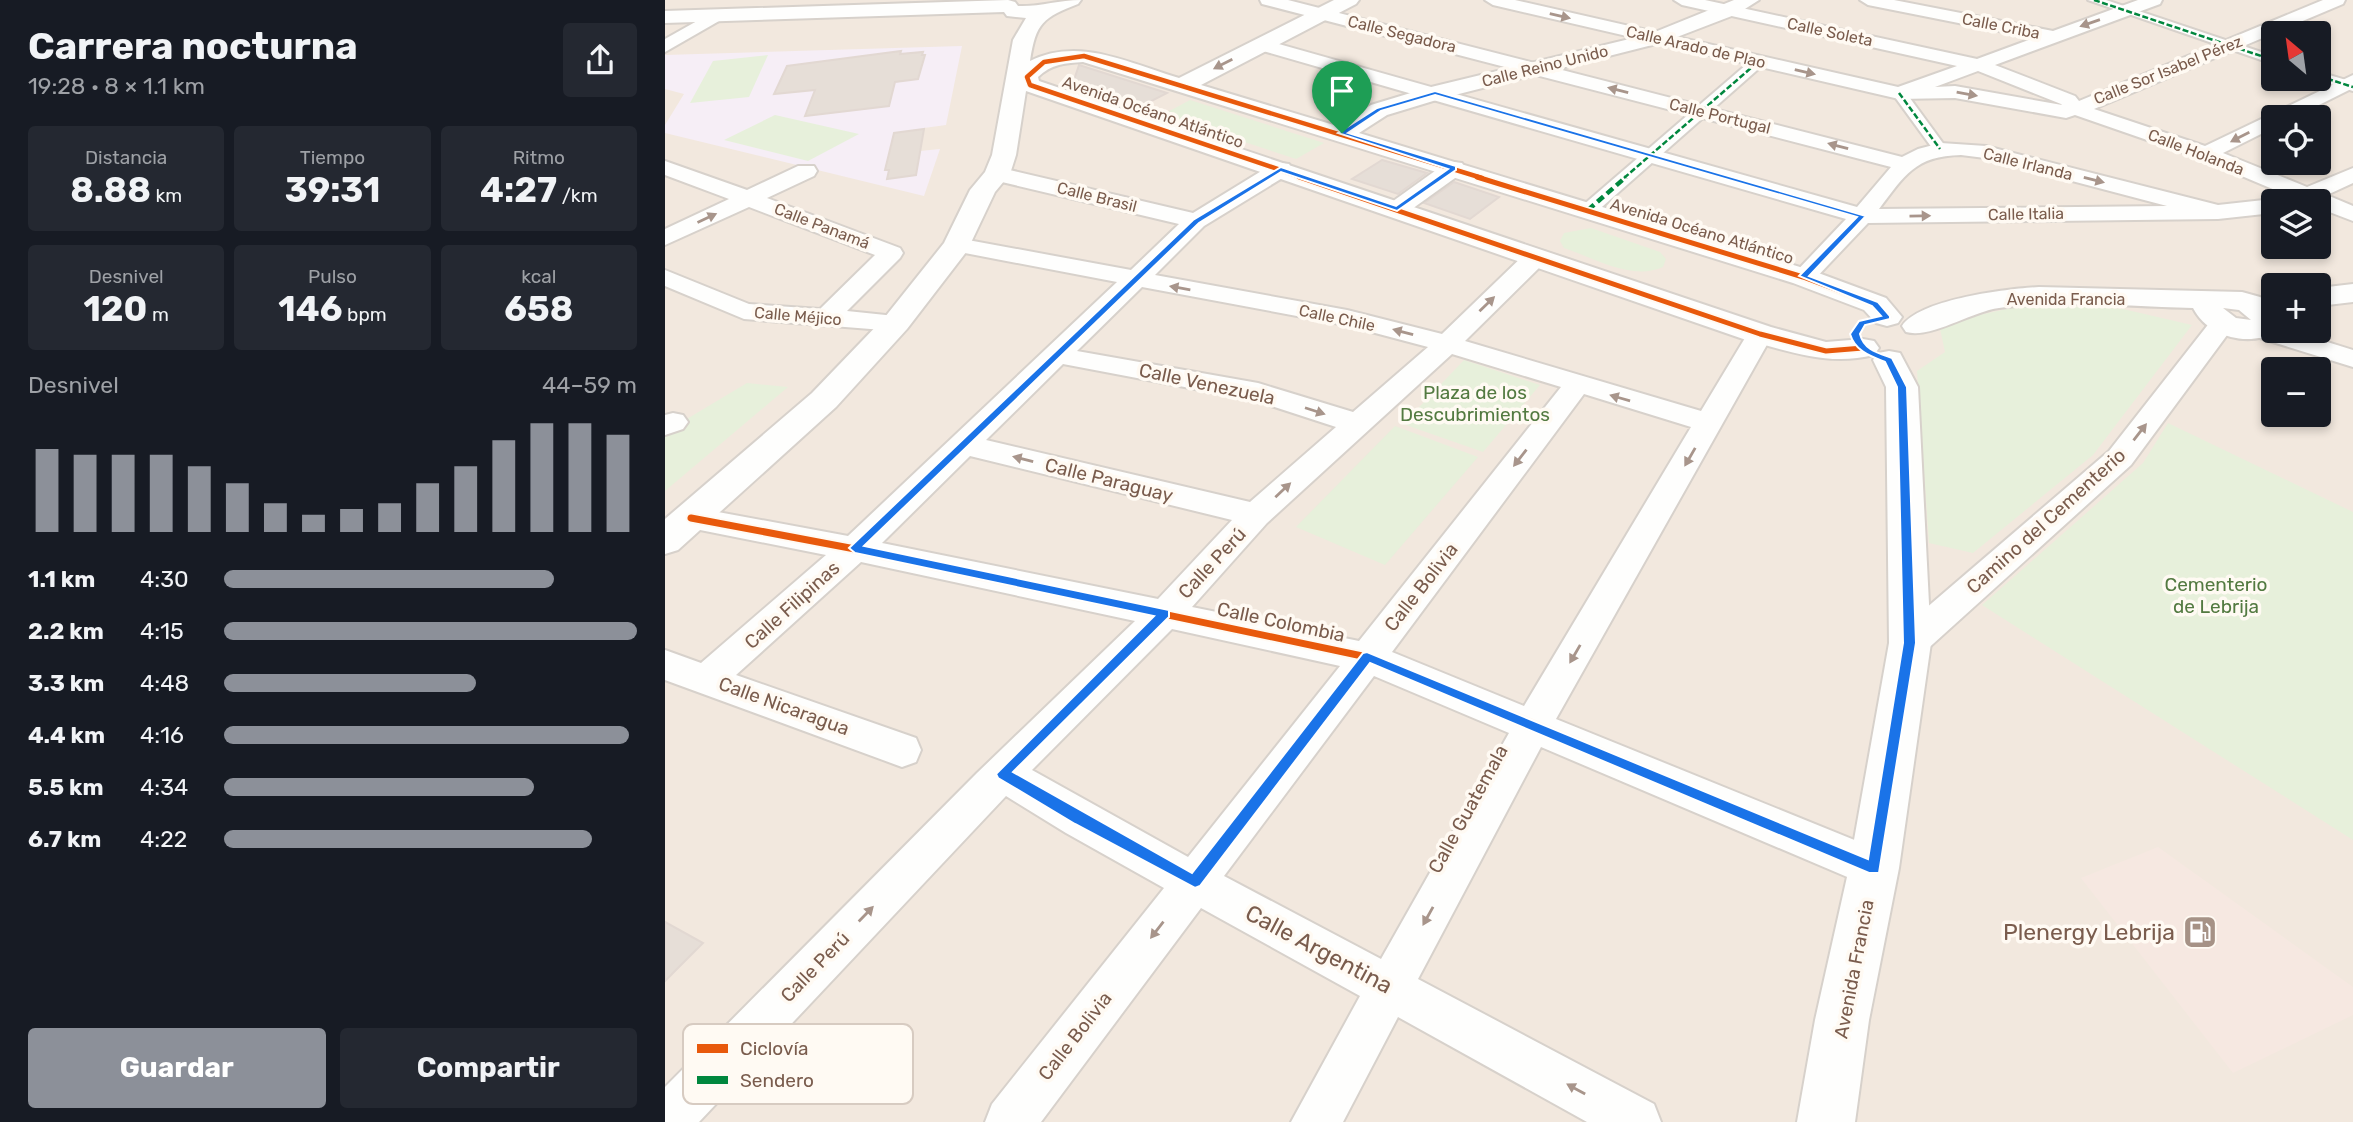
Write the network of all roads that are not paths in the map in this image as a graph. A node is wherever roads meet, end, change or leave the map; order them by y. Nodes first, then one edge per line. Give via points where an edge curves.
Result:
1 (1268, 0) edge
2 (1349, 0) edge
3 (1493, 0) edge
4 (1682, 0) edge
5 (1749, 0) edge
6 (1868, 0) edge
7 (2094, 0) edge
8 (2154, 0) edge
9 (2336, 0) edge
10 (1012, 6) edge
11 (1730, 10) junction
12 (2126, 11) junction
13 (1322, 13) junction
14 (1054, 15) edge
15 (713, 16) junction
16 (665, 17) edge
17 (2051, 36) junction
18 (1657, 38) junction
19 (1262, 45) junction
20 (2228, 45) junction
21 (665, 47) edge
22 (1084, 56) junction
23 (2261, 56) edge
24 (1759, 61) junction
25 (1977, 65) junction
26 (1536, 69) junction
27 (1016, 78) junction
28 (2331, 79) edge
29 (2350, 84) edge
30 (1183, 85) junction
31 (1435, 93) junction
32 (1899, 93) junction
33 (1076, 101) junction
34 (2305, 105) edge
35 (2076, 109) junction
36 (1702, 111) junction
37 (1010, 114) junction
38 (2261, 126) edge
39 (1342, 133) junction
40 (1940, 149) junction
41 (2206, 154) junction
42 (1651, 155) junction
43 (1905, 163) junction
44 (665, 167) edge
45 (1454, 168) junction
46 (1281, 169) junction
47 (806, 172) dead end
48 (2353, 175) edge
49 (990, 182) junction
50 (2281, 189) edge
51 (2323, 189) edge
52 (749, 198) junction
53 (2261, 207) edge
54 (2331, 208) edge
55 (1397, 209) junction
56 (1588, 210) junction
57 (2218, 212) junction
58 (2353, 214) edge
59 (1862, 216) junction
60 (1196, 221) junction
61 (665, 238) edge
62 (957, 245) junction
63 (1536, 257) junction
64 (1803, 276) junction
65 (665, 277) edge
66 (1133, 280) junction
67 (2353, 293) edge
68 (2331, 296) edge
69 (2222, 310) junction
70 (2261, 318) edge
71 (824, 319) junction
72 (896, 323) junction
73 (1760, 334) junction
74 (1902, 343) junction
75 (2323, 343) edge
76 (1447, 344) junction
77 (1058, 355) junction
78 (2353, 359) edge
79 (1577, 385) junction
80 (1355, 423) junction
81 (1710, 424) junction
82 (962, 444) junction
83 (1256, 515) junction
84 (678, 529) edge
85 (855, 548) junction
86 (1164, 614) junction
87 (1910, 643) junction
88 (1367, 657) junction
89 (665, 665) edge
90 (709, 678) junction
91 (1533, 725) junction
92 (902, 750) dead end
93 (1003, 774) junction
94 (1874, 869) junction
95 (1195, 881) junction
96 (1389, 987) junction
97 (760, 1024) edge
98 (683, 1103) edge
99 (665, 1122) edge
100 (1010, 1122) edge
101 (1316, 1122) edge
102 (1636, 1122) edge
103 (1826, 1122) edge

1 - 13 street, Calle Segadora
2 - 13 street
3 -> 18 street, Calle Arado de Plao
4 - 11 street, Calle Soleta
5 - 11 street, Calle Reino Unido
6 - 17 street, Calle Criba
7 - 12 street
8 - 12 street
9 - 20 street, Calle Sor Isabel Pérez
10 - 14 street
10 - 15 street
10 - 27 street
11 - 18 street, Calle Reino Unido
11 - 25 street, Calle Soleta
12 -> 17 street
12 - 20 street
13 - 19 street
13 - 26 street, Calle Segadora
14 - 22 street, Avenida Océano Atlántico
14 - 27 street via 1023,40
15 - 16 street
15 - 21 street
17 - 25 street
18 - 24 street, Calle Arado de Plao
18 - 26 street, Calle Reino Unido
19 -> 30 street
19 - 31 street, Calle Italia
20 - 23 street
20 - 35 street, Calle Sor Isabel Pérez
22 - 27 street, Avenida Océano Atlántico via 1040,64 1027,77
22 - 30 street, Avenida Océano Atlántico
24 -> 32 street, Calle Arado de Plao
24 - 36 street
25 - 32 street
25 - 35 street, Calle Soleta via 2068,100
26 - 31 street, Calle Reino Unido
36 -> 26 street, Calle Portugal
27 - 33 street, Avenida Océano Atlántico
27 - 37 street
27 - 49 street via 992,122
28 - 29 street
29 - 34 street
30 - 39 street, Avenida Océano Atlántico
31 - 39 street, Calle Reino Unido via 1379,110
31 - 42 street, Calle Italia
32 -> 35 street, Calle Arado de Plao via 1955,92 2066,113
32 - 40 street
33 - 37 street via 1038,102
33 - 46 street, Avenida Océano Atlántico
35 - 41 street, Calle Holanda
36 - 42 street
43 -> 36 street, Calle Portugal
37 - 49 street via 1004,155
38 -> 41 street
39 - 45 street, Avenida Océano Atlántico
40 - 43 street, Calle Irlanda via 1919,153
40 -> 57 street, Calle Irlanda via 1986,152
41 - 50 street, Calle Holanda
42 - 56 street
42 - 59 street, Calle Italia
43 - 59 street, Calle Irlanda
44 - 52 street, Calle Panamá
45 - 55 street
45 - 56 street, Avenida Océano Atlántico
46 - 55 street, Avenida Océano Atlántico
46 - 60 street, Calle Filipinas
47 - 52 street
48 - 51 street
49 - 60 street, Calle Brasil
49 - 62 street
61 -> 52 street
52 - 71 street, Calle Panamá via 891,253
53 - 57 street, Calle Italia
54 - 58 street, Calle Holanda
55 - 63 street, Avenida Océano Atlántico
56 - 64 street, Avenida Océano Atlántico
59 -> 57 street, Calle Italia
59 - 64 street
60 - 66 street, Calle Filipinas
62 - 66 street, Calle Chile
62 - 72 street
63 - 73 street, Avenida Océano Atlántico
76 -> 63 street, Calle Perú
64 - 74 street, Avenida Océano Atlántico via 1875,304
65 - 71 street, Calle Méjico via 744,311
76 -> 66 street, Calle Chile via 1347,318
66 - 77 street, Calle Filipinas
67 - 68 street
69 - 70 street, Avenida Francia via 2242,329
69 - 74 street, Avenida Francia via 2135,299 1999,299 1959,308
87 -> 69 street, Camino del Cementerio via 2120,458
71 - 72 street, Calle Méjico
72 - 84 street via 824,400
73 - 74 street, Avenida Océano Atlántico via 1826,351
73 - 81 street, Calle Guatemala
74 - 87 street, Avenida Francia
75 - 78 street
76 - 79 street, Calle Chile
76 - 80 street, Calle Perú
77 -> 80 street, Calle Venezuela via 1258,392
77 - 82 street, Calle Filipinas
81 -> 79 street, Calle Chile
79 -> 88 street, Calle Bolivia
83 -> 80 street, Calle Perú
81 -> 91 street, Calle Guatemala
83 -> 82 street, Calle Paraguay
82 - 85 street, Calle Filipinas
83 - 86 street, Calle Perú
84 - 85 street, Calle Colombia
85 - 86 street, Calle Colombia
85 - 90 street, Calle Filipinas
86 - 88 street, Calle Colombia
86 - 93 street, Calle Perú
87 - 94 street, Avenida Francia
88 - 91 street, Calle Colombia
88 - 95 street, Calle Bolivia
89 - 90 street, Calle Nicaragua
90 - 92 street, Calle Nicaragua
91 - 94 street, Calle Colombia
91 -> 96 street, Calle Guatemala
93 - 95 street, Calle Argentina
97 -> 93 street, Calle Perú
94 - 103 street, Avenida Francia
95 - 96 street, Calle Argentina
95 -> 100 street, Calle Bolivia
96 - 101 street, Calle Guatemala
102 -> 96 street, Calle Argentina
99 -> 98 street, Calle Perú

